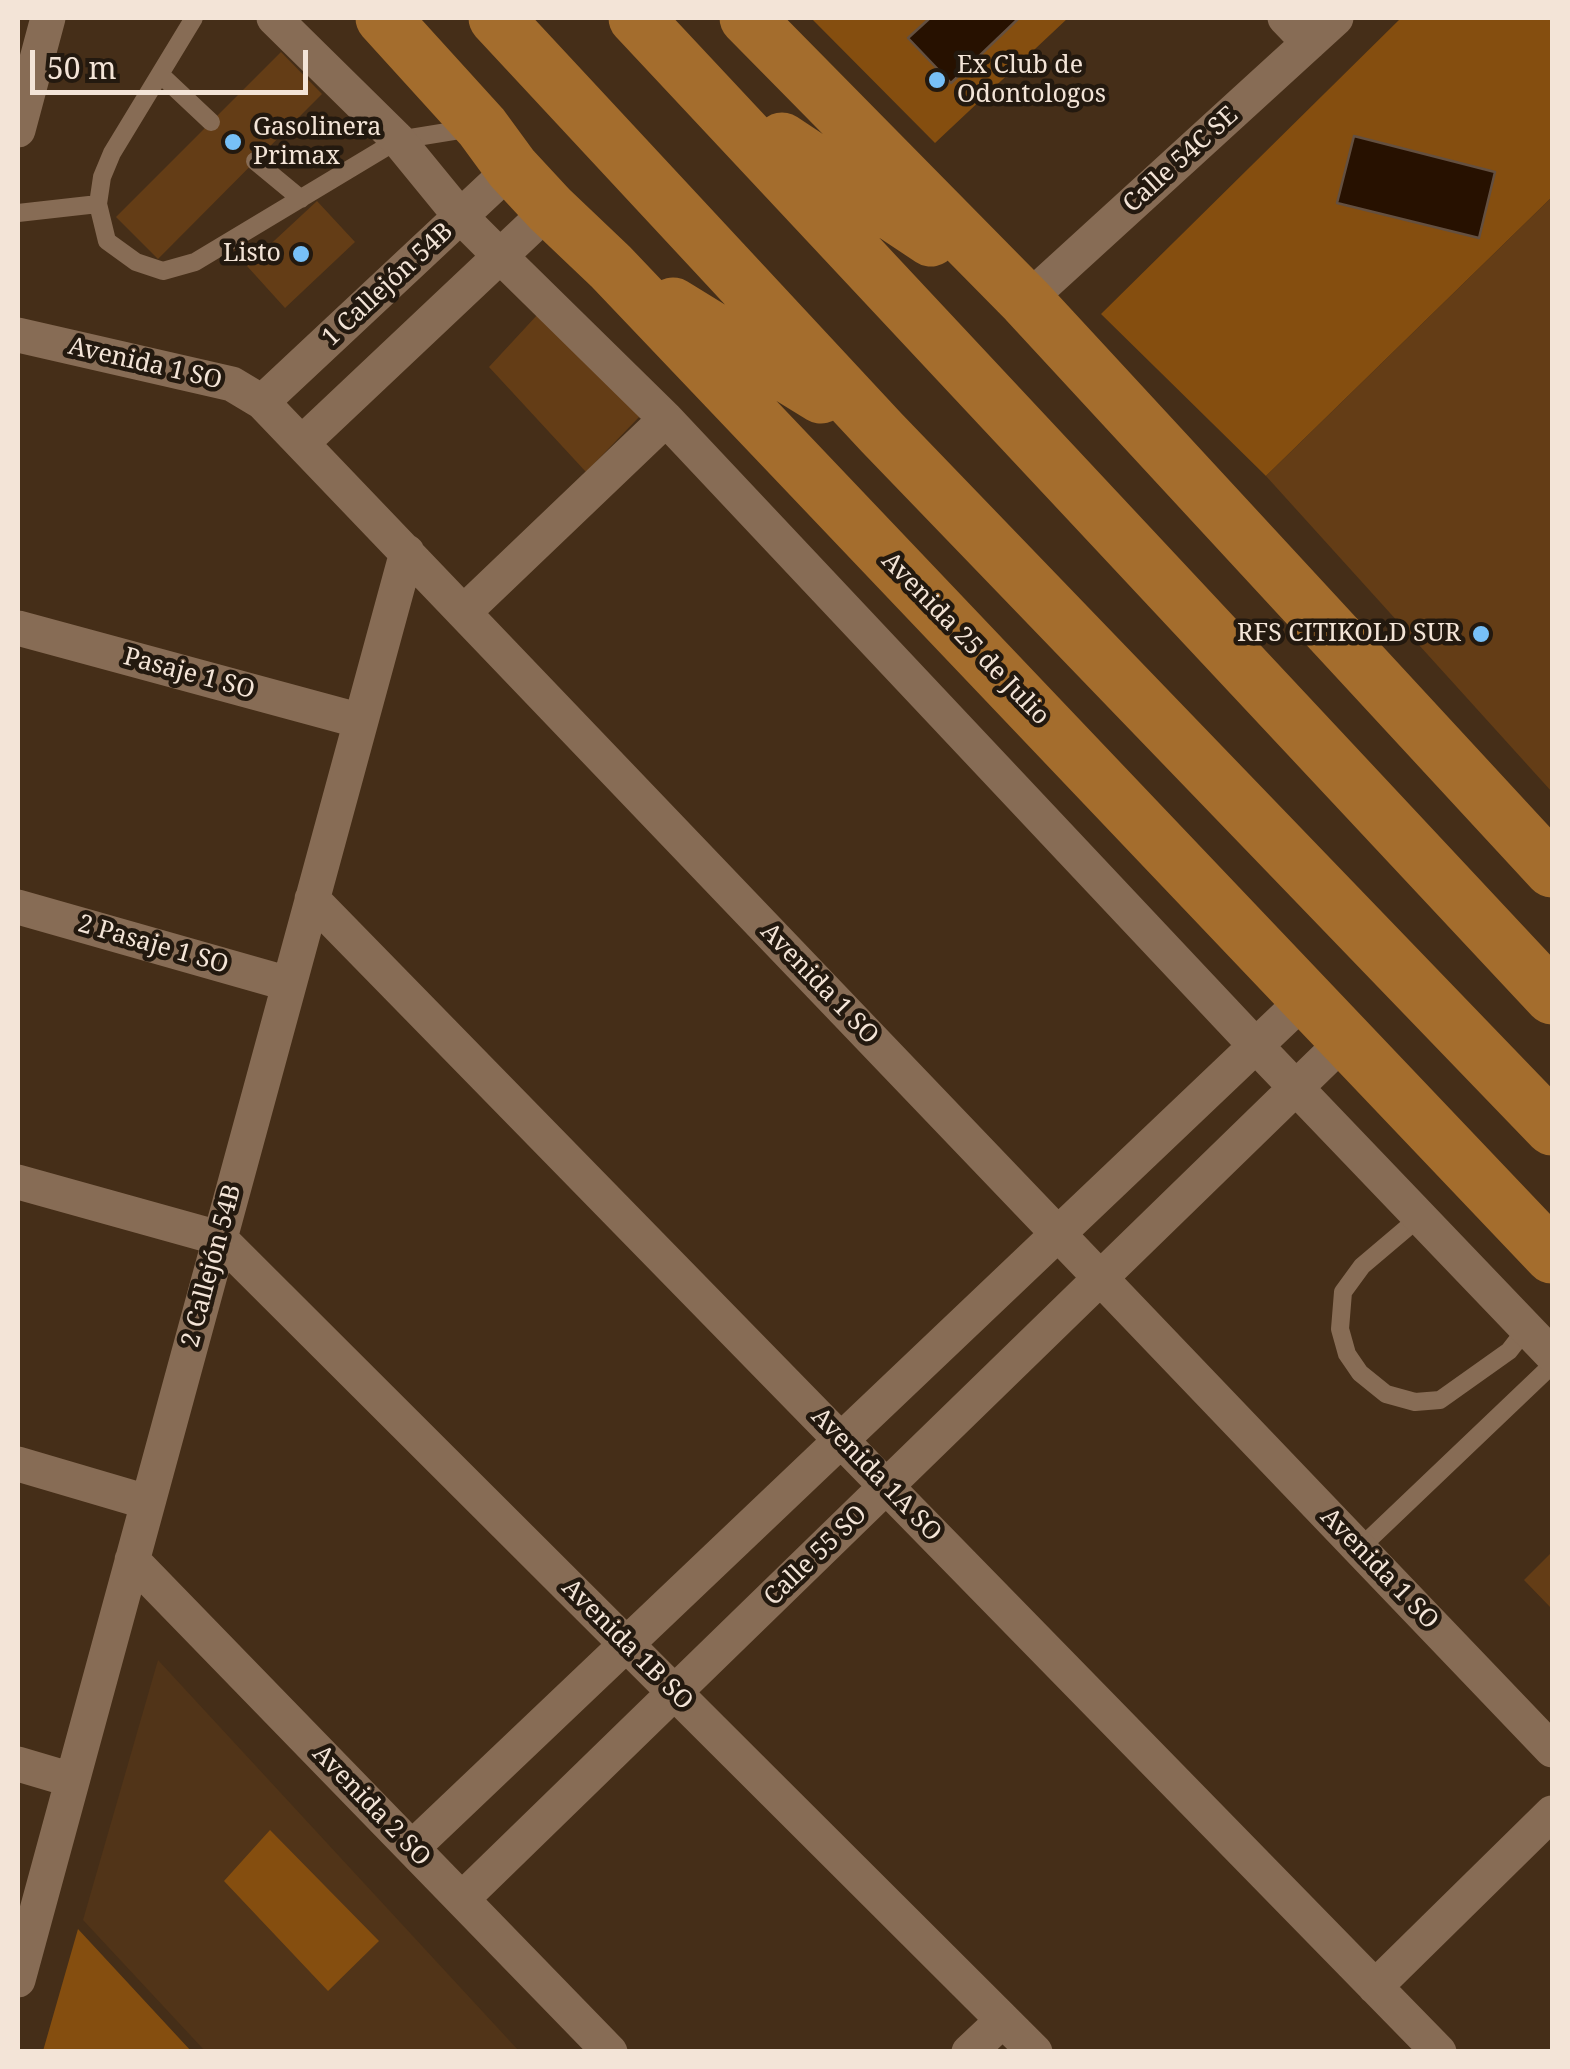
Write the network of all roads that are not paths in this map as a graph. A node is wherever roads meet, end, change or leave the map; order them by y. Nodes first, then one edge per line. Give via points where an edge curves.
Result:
1 (48, 18) edge
2 (194, 18) edge
3 (274, 18) edge
4 (383, 18) edge
5 (496, 18) edge
6 (636, 18) edge
7 (747, 18) edge
8 (1285, 18) edge
9 (1336, 18) edge
10 (1309, 43) junction
11 (162, 75) junction
12 (705, 88) junction
13 (212, 122) dead end
14 (18, 130) edge
15 (398, 140) junction
16 (497, 147) junction
17 (255, 161) dead end
18 (301, 199) junction
19 (98, 204) junction
20 (550, 209) junction
21 (18, 213) edge
22 (462, 217) junction
23 (499, 255) junction
24 (611, 267) junction
25 (1026, 302) junction
26 (18, 335) edge
27 (262, 402) junction
28 (666, 419) junction
29 (882, 433) junction
30 (302, 443) junction
31 (407, 552) junction
32 (464, 612) junction
33 (18, 628) edge
34 (361, 721) junction
35 (1552, 870) edge
36 (312, 899) junction
37 (18, 907) edge
38 (289, 984) junction
39 (1552, 996) edge
40 (1307, 998) junction
41 (1346, 1040) junction
42 (1256, 1046) junction
43 (1300, 1088) junction
44 (1552, 1128) edge
45 (18, 1182) edge
46 (1421, 1216) junction
47 (1058, 1234) junction
48 (219, 1238) junction
49 (1552, 1256) edge
50 (1102, 1279) junction
51 (1527, 1328) junction
52 (1552, 1354) edge
53 (1552, 1365) edge
54 (842, 1440) junction
55 (18, 1464) edge
56 (888, 1488) junction
57 (148, 1502) junction
58 (1360, 1548) junction
59 (132, 1560) junction
60 (626, 1644) junction
61 (675, 1692) junction
62 (1552, 1750) edge
63 (18, 1764) edge
64 (72, 1780) junction
65 (1552, 1812) edge
66 (412, 1848) junction
67 (462, 1900) junction
68 (18, 1980) edge
69 (1376, 1986) junction
70 (1003, 2020) junction
71 (610, 2052) edge
72 (970, 2052) edge
73 (1035, 2052) edge
74 (1439, 2052) edge

1 - 14 street
2 - 11 lane
3 - 15 street
4 - 16 main road, Avenida 25 de Julio
5 - 29 main road
6 - 12 main road
7 - 25 main road
8 - 10 street
9 - 10 street, Calle 54C SE
10 - 25 street, Calle 54C SE
11 - 13 lane
11 - 19 lane via 112,154
12 - 25 main road
12 - 39 main road
15 - 16 lane
15 - 18 lane
15 - 22 street
16 - 20 main road, Avenida 25 de Julio
16 - 22 street, 1 Callejón 54B
17 - 18 lane
18 - 19 lane via 195,262 163,271 136,262 108,240
19 - 21 lane
20 - 23 street
20 - 24 main road, Avenida 25 de Julio
22 - 23 street
22 - 27 street, 1 Callejón 54B
23 - 28 street
23 - 30 street
24 - 29 main road
24 - 40 main road, Avenida 25 de Julio
25 - 35 main road
26 - 27 street, Avenida 1 SO via 232,384
27 - 30 street, Avenida 1 SO
28 - 32 street
28 - 42 street
29 - 44 main road
30 - 31 street, Avenida 1 SO
31 - 32 street, Avenida 1 SO
31 - 34 street, 2 Callejón 54B
32 - 47 street, Avenida 1 SO
33 - 34 street, Pasaje 1 SO
34 - 36 street, 2 Callejón 54B
36 - 38 street, 2 Callejón 54B
36 - 54 street, Avenida 1A SO
37 - 38 street, 2 Pasaje 1 SO
38 - 48 street, 2 Callejón 54B
40 - 41 main road, Avenida 25 de Julio
40 - 42 street
41 - 43 street, Calle 55 SO
41 - 49 main road, Avenida 25 de Julio
42 - 43 street
42 - 47 street
43 - 46 street
43 - 50 street, Calle 55 SO
45 - 48 street
46 - 51 street
46 - 51 lane via 1362,1266 1344,1292 1340,1329 1360,1373 1386,1394 1440,1400 1509,1351
47 - 50 street, Avenida 1 SO
47 - 54 street
48 - 57 street, 2 Callejón 54B
48 - 60 street, Avenida 1B SO
50 - 56 street, Calle 55 SO
50 - 58 street, Avenida 1 SO
51 - 52 street
53 - 58 lane
54 - 56 street, Avenida 1A SO
54 - 60 street
55 - 57 street
56 - 61 street, Calle 55 SO
56 - 69 street, Avenida 1A SO
57 - 59 street, 2 Callejón 54B
58 - 62 street, Avenida 1 SO
59 - 64 street, 2 Callejón 54B
59 - 66 street, Avenida 2 SO
60 - 61 street, Avenida 1B SO
60 - 66 street
61 - 67 street, Calle 55 SO
61 - 70 street, Avenida 1B SO
63 - 64 street
64 - 68 street, 2 Callejón 54B
65 - 69 street
66 - 67 street, Avenida 2 SO
67 - 71 street, Avenida 2 SO
69 - 74 street, Avenida 1A SO
70 - 72 street
70 - 73 street, Avenida 1B SO

